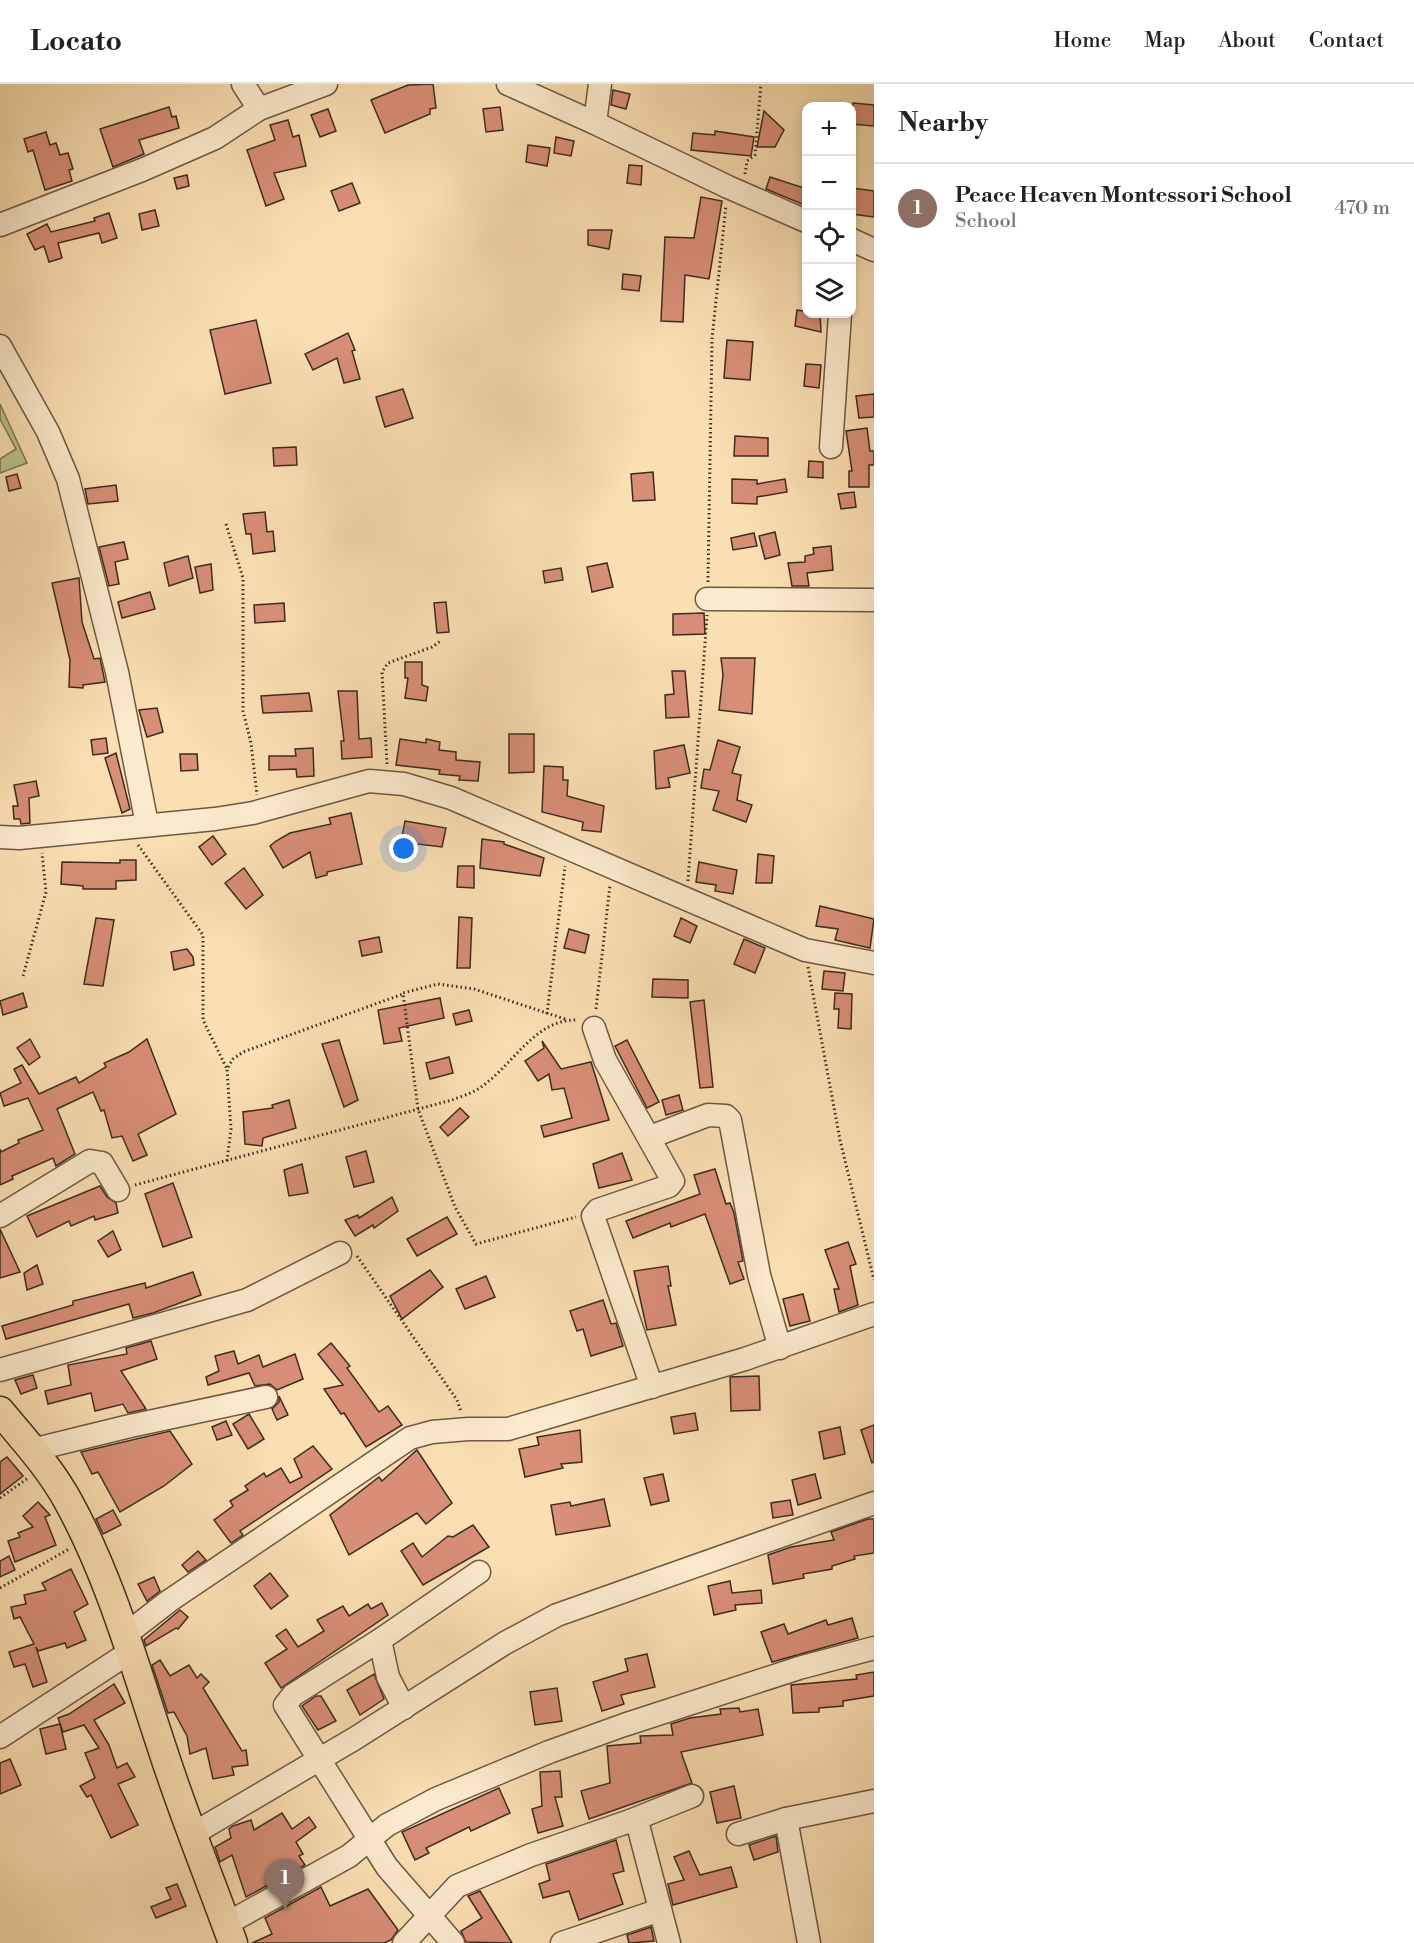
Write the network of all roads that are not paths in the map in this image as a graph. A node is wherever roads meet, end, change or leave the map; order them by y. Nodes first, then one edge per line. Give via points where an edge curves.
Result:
1 (243, 84) edge
2 (326, 84) edge
3 (508, 84) edge
4 (600, 84) edge
5 (260, 109) junction
6 (595, 123) junction
7 (802, 219) edge
8 (0, 225) edge
9 (856, 242) edge
10 (874, 250) edge
11 (840, 318) edge
12 (0, 346) edge
13 (831, 447) dead end
14 (707, 599) road end
15 (873, 600) edge
16 (147, 824) junction
17 (0, 837) edge
18 (874, 963) edge
19 (594, 1028) road end
20 (650, 1137) junction
21 (118, 1190) road end
22 (0, 1216) edge
23 (340, 1253) road end
24 (874, 1314) edge
25 (780, 1348) junction
26 (0, 1370) edge
27 (652, 1387) junction
28 (266, 1397) dead end
29 (0, 1411) edge
30 (39, 1458) junction
31 (874, 1503) edge
32 (479, 1572) dead end
33 (380, 1640) junction
34 (128, 1643) junction
35 (874, 1648) edge
36 (404, 1707) junction
37 (0, 1737) edge
38 (319, 1760) junction
39 (692, 1796) dead end
40 (874, 1801) edge
41 (786, 1819) junction
42 (630, 1821) junction
43 (738, 1834) dead end
44 (191, 1835) junction
45 (370, 1839) junction
46 (660, 1910) junction
47 (430, 1914) junction
48 (229, 1934) edge
49 (404, 1943) edge
50 (453, 1943) edge
51 (562, 1943) edge
52 (669, 1943) edge
53 (809, 1943) edge

1 - 5 street
2 - 5 street
3 - 6 street
4 - 6 street
5 - 8 street via 215,138
6 - 7 street
9 - 10 street
11 - 13 street
12 - 16 street via 48,432 68,479 117,672
14 - 15 street
16 - 17 street
16 - 18 street via 215,819 347,786 388,781 451,798 805,950
19 - 20 street via 605,1060
20 - 25 street via 708,1115 726,1116 730,1120 759,1275
20 - 27 street via 673,1181 669,1186 598,1210 593,1216
21 - 22 street via 102,1163 90,1161
23 - 26 street via 247,1300
24 - 25 street
25 - 27 street
27 - 34 street via 507,1429 432,1432 410,1438 169,1601
28 - 30 street via 130,1426
29 - 30 main road
30 - 34 main road via 87,1538
31 - 36 street via 557,1615
32 - 33 street
33 - 36 street via 388,1677
33 - 38 street via 293,1695 285,1705
34 - 37 street
34 - 44 main road
35 - 45 street via 799,1668 549,1752 436,1799 387,1825
36 - 38 street
38 - 44 street
38 - 45 street
39 - 42 street
40 - 41 street
41 - 43 street
41 - 53 street
42 - 46 street via 639,1829
42 - 47 street via 457,1886
44 - 48 main road
45 - 47 street via 387,1867
45 - 48 street
46 - 51 street
46 - 52 street
47 - 49 street
47 - 50 street

